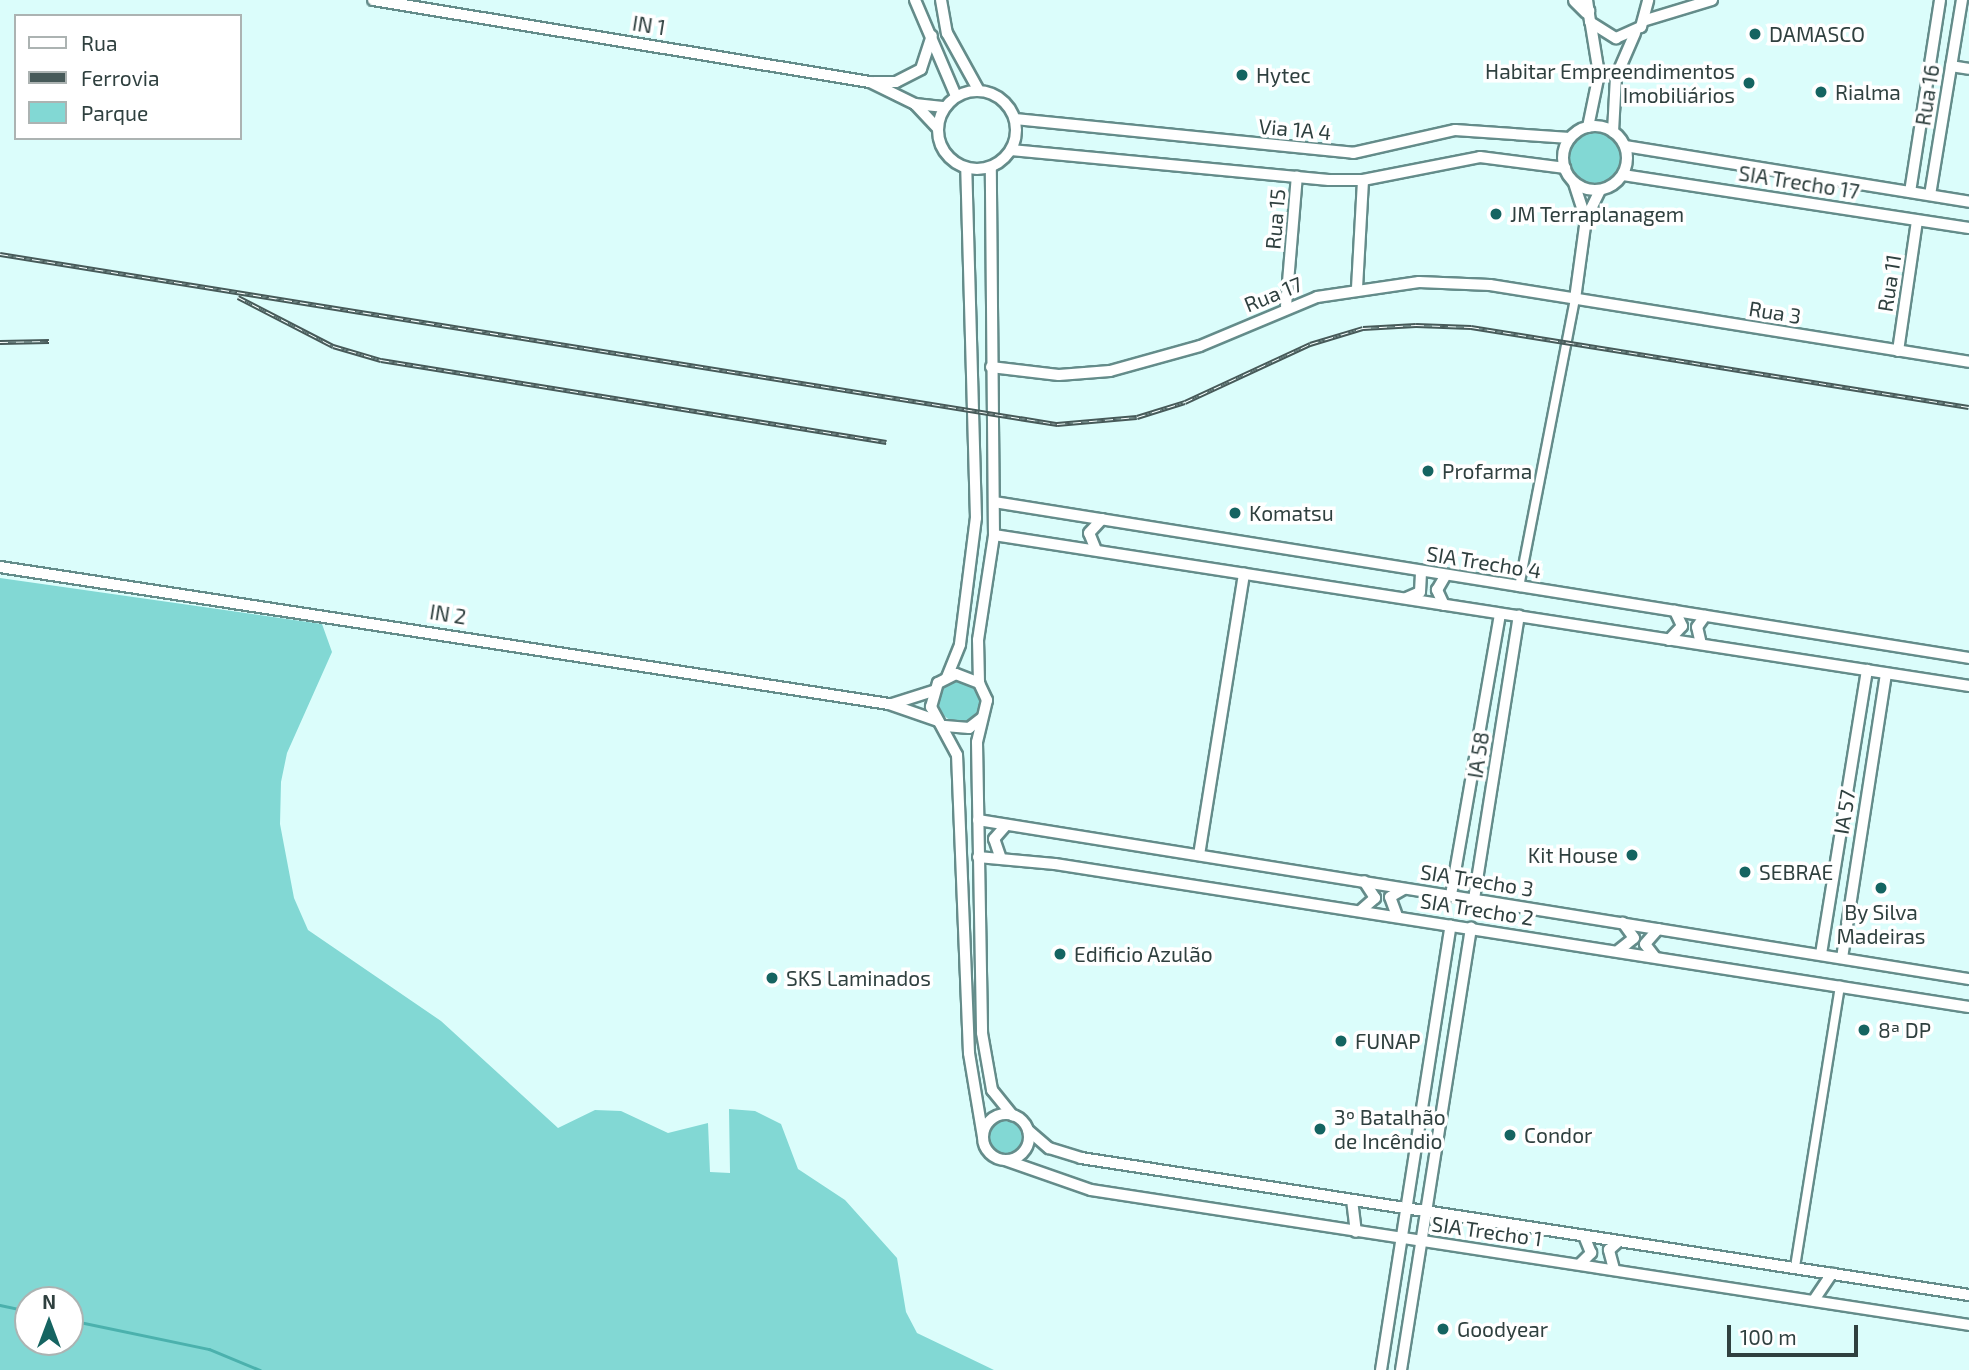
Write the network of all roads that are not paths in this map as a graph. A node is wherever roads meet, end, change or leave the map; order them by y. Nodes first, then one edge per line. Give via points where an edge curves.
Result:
1 (373, 0) edge
2 (915, 0) edge
3 (942, 0) edge
4 (1576, 0) edge
5 (1648, 0) edge
6 (1712, 0) edge
7 (1940, 0) edge
8 (1962, 1) edge
9 (1588, 11) edge
10 (1646, 20) junction
11 (1635, 33) junction
12 (932, 36) junction
13 (1951, 66) junction
14 (1969, 69) edge
15 (870, 82) junction
16 (979, 91) junction
17 (956, 96) junction
18 (915, 104) junction
19 (945, 107) junction
20 (1014, 118) junction
21 (1588, 127) junction
22 (937, 128) junction
23 (1613, 132) junction
24 (1570, 138) junction
25 (1625, 146) junction
26 (1011, 150) junction
27 (991, 167) junction
28 (1914, 167) junction
29 (966, 168) junction
30 (1564, 168) junction
31 (1933, 174) junction
32 (1623, 175) junction
33 (1297, 176) junction
34 (1363, 180) junction
35 (1814, 180) junction
36 (1574, 183) junction
37 (1600, 190) junction
38 (1910, 192) junction
39 (1930, 195) junction
40 (1969, 202) edge
41 (1812, 203) junction
42 (1586, 219) junction
43 (1917, 220) junction
44 (1969, 228) edge
45 (1357, 288) junction
46 (1575, 299) junction
47 (1286, 306) junction
48 (1898, 351) junction
49 (1969, 362) edge
50 (991, 367) junction
51 (994, 502) junction
52 (1102, 519) junction
53 (993, 535) junction
54 (1096, 550) junction
55 (0, 567) edge
56 (1421, 572) junction
57 (1244, 573) junction
58 (1445, 576) junction
59 (1520, 587) junction
60 (1406, 598) junction
61 (1444, 605) junction
62 (1675, 611) junction
63 (1500, 614) junction
64 (1705, 616) junction
65 (1519, 617) junction
66 (1670, 640) junction
67 (1701, 644) junction
68 (1969, 658) edge
69 (1867, 670) junction
70 (1886, 673) junction
71 (947, 677) junction
72 (979, 683) junction
73 (1969, 686) edge
74 (933, 691) junction
75 (889, 704) junction
76 (982, 718) junction
77 (942, 724) junction
78 (1856, 742) junction
79 (1478, 746) junction
80 (1874, 746) junction
81 (1498, 748) junction
82 (978, 820) junction
83 (1006, 825) junction
84 (1199, 855) junction
85 (1000, 856) junction
86 (978, 857) junction
87 (1456, 877) junction
88 (1477, 879) junction
89 (1364, 881) junction
90 (1407, 888) junction
91 (1832, 891) junction
92 (1451, 895) junction
93 (1851, 895) junction
94 (1474, 899) junction
95 (1360, 911) junction
96 (1397, 916) junction
97 (1623, 923) junction
98 (1451, 925) junction
99 (1471, 928) junction
100 (1658, 929) junction
101 (1617, 951) junction
102 (1821, 954) junction
103 (1655, 957) junction
104 (1842, 958) junction
105 (1969, 979) edge
106 (1840, 986) junction
107 (1969, 1007) edge
108 (1013, 1115) junction
109 (1027, 1130) junction
110 (983, 1137) junction
111 (1005, 1160) junction
112 (1352, 1200) junction
113 (1406, 1208) junction
114 (1424, 1212) junction
115 (1356, 1232) junction
116 (1584, 1236) junction
117 (1401, 1238) junction
118 (1419, 1241) junction
119 (1618, 1242) junction
120 (1580, 1264) junction
121 (1794, 1267) junction
122 (1614, 1269) junction
123 (1832, 1273) junction
124 (1969, 1295) edge
125 (1814, 1300) junction
126 (1969, 1325) edge
127 (1381, 1370) edge
128 (1401, 1370) edge

1 - 15 main road, IN 1
2 - 12 main road
3 - 16 main road via 947,33
4 - 9 highway
5 - 10 main road
6 - 10 main road
7 - 28 main road, Rua 16
8 - 13 main road, Rua 16
9 - 11 main road via 1615,38
9 - 21 main road via 1599,74
10 - 11 main road
11 - 23 main road via 1616,78
12 - 15 main road via 914,74
12 - 17 main road
13 - 14 main road
13 - 31 main road, Rua 16
15 - 18 main road, IN 1
16 - 17 main road
16 - 20 main road via 1001,99
17 - 19 main road
18 - 19 main road, IN 1
18 - 22 main road, IN 1
19 - 22 main road
20 - 24 main road, Via 1A 4 via 1333,152 1491,128
20 - 26 main road
21 - 23 main road
21 - 24 main road
22 - 29 main road via 944,153
23 - 25 main road
24 - 30 main road
25 - 32 main road
25 - 35 main road, SIA Trecho 17
26 - 27 main road
26 - 33 main road
27 - 29 main road
27 - 50 main road
28 - 31 main road via 1922,180
28 - 38 main road, Rua 16
29 - 71 main road via 977,500 960,644
30 - 34 main road via 1461,158
30 - 36 main road
31 - 39 main road, Rua 16
32 - 37 main road
32 - 41 main road, SIA Trecho 17
33 - 34 main road
33 - 47 main road, Rua 15
34 - 45 main road
35 - 38 main road, SIA Trecho 17
35 - 41 main road
36 - 37 main road
36 - 42 main road
37 - 42 main road
38 - 39 main road, SIA Trecho 17
39 - 40 main road, SIA Trecho 17
41 - 43 main road, SIA Trecho 17
42 - 46 main road
43 - 44 main road, SIA Trecho 17
43 - 48 main road, Rua 11
45 - 46 main road, Rua 17 via 1461,283
45 - 47 main road, Rua 17
46 - 48 main road, Rua 3
46 - 59 street
47 - 50 main road, Rua 17 via 1200,346 1126,368 1059,374
48 - 49 main road, Rua 3
50 - 51 main road
51 - 52 main road, SIA Trecho 4
51 - 53 main road
52 - 54 main road via 1089,533
52 - 56 main road, SIA Trecho 4
53 - 54 main road
53 - 72 main road via 978,640
54 - 57 main road
55 - 75 main road, IN 2
56 - 58 main road, SIA Trecho 4
56 - 60 main road via 1420,592
57 - 60 main road
57 - 84 main road
58 - 59 main road, SIA Trecho 4
58 - 61 main road via 1437,590
59 - 62 main road, SIA Trecho 4
60 - 61 main road
61 - 63 main road
62 - 64 main road, SIA Trecho 4
62 - 66 main road via 1682,626
63 - 65 main road
63 - 79 main road, IA 58
64 - 67 main road via 1697,627
64 - 68 main road, SIA Trecho 4
65 - 66 main road
65 - 81 main road, IA 58
66 - 67 main road
67 - 69 main road
69 - 70 main road
69 - 78 main road, IA 57
70 - 73 main road
70 - 80 main road, IA 57
71 - 72 main road via 964,675
71 - 74 main road
72 - 76 main road via 986,700
74 - 75 main road, IN 2 via 917,701
74 - 77 main road
75 - 77 main road, IN 2
76 - 77 main road via 969,728
76 - 82 main road
77 - 110 main road via 957,755 969,1053
78 - 80 main road
78 - 91 main road, IA 57
79 - 81 main road
79 - 87 main road, IA 58
80 - 93 main road, IA 57
81 - 88 main road, IA 58
82 - 83 main road, SIA Trecho 3
82 - 86 main road
83 - 84 main road, SIA Trecho 3
83 - 85 main road via 994,839
84 - 89 main road, SIA Trecho 3
85 - 86 main road, SIA Trecho 2
85 - 95 main road, SIA Trecho 2
86 - 108 main road via 986,1074
87 - 88 main road
87 - 92 main road, IA 58
88 - 94 main road, IA 58
89 - 90 main road, SIA Trecho 3
89 - 95 main road via 1375,898
90 - 92 main road, SIA Trecho 3
90 - 96 main road via 1390,897
91 - 93 main road
91 - 102 main road, IA 57
92 - 94 main road, SIA Trecho 3
93 - 104 main road, IA 57
94 - 97 main road, SIA Trecho 3
95 - 96 main road, SIA Trecho 2
96 - 98 main road, SIA Trecho 2
97 - 100 main road, SIA Trecho 3
97 - 101 main road via 1634,938
98 - 99 main road, SIA Trecho 2
98 - 113 main road
99 - 101 main road, SIA Trecho 2
99 - 114 main road
100 - 102 main road, SIA Trecho 3
100 - 103 main road via 1645,944
101 - 103 main road, SIA Trecho 2
102 - 104 main road, SIA Trecho 3
103 - 106 main road, SIA Trecho 2
104 - 105 main road, SIA Trecho 3
106 - 107 main road, SIA Trecho 2
106 - 121 street
108 - 109 main road
108 - 110 main road via 992,1119
109 - 111 main road via 1024,1151
109 - 112 main road via 1049,1148 1081,1158
110 - 111 main road via 992,1155
111 - 115 main road, SIA Trecho 1 via 1091,1190
112 - 113 main road
112 - 115 main road
113 - 114 main road
113 - 117 main road
114 - 116 main road
114 - 118 main road
115 - 117 main road, SIA Trecho 1
116 - 119 main road
116 - 120 main road via 1591,1253
117 - 118 main road, SIA Trecho 1
117 - 127 main road
118 - 120 main road, SIA Trecho 1
118 - 128 main road
119 - 121 main road
119 - 122 main road via 1609,1250
120 - 122 main road, SIA Trecho 1
121 - 123 main road
122 - 125 main road, SIA Trecho 1
123 - 124 main road
123 - 125 main road
125 - 126 main road, SIA Trecho 1

